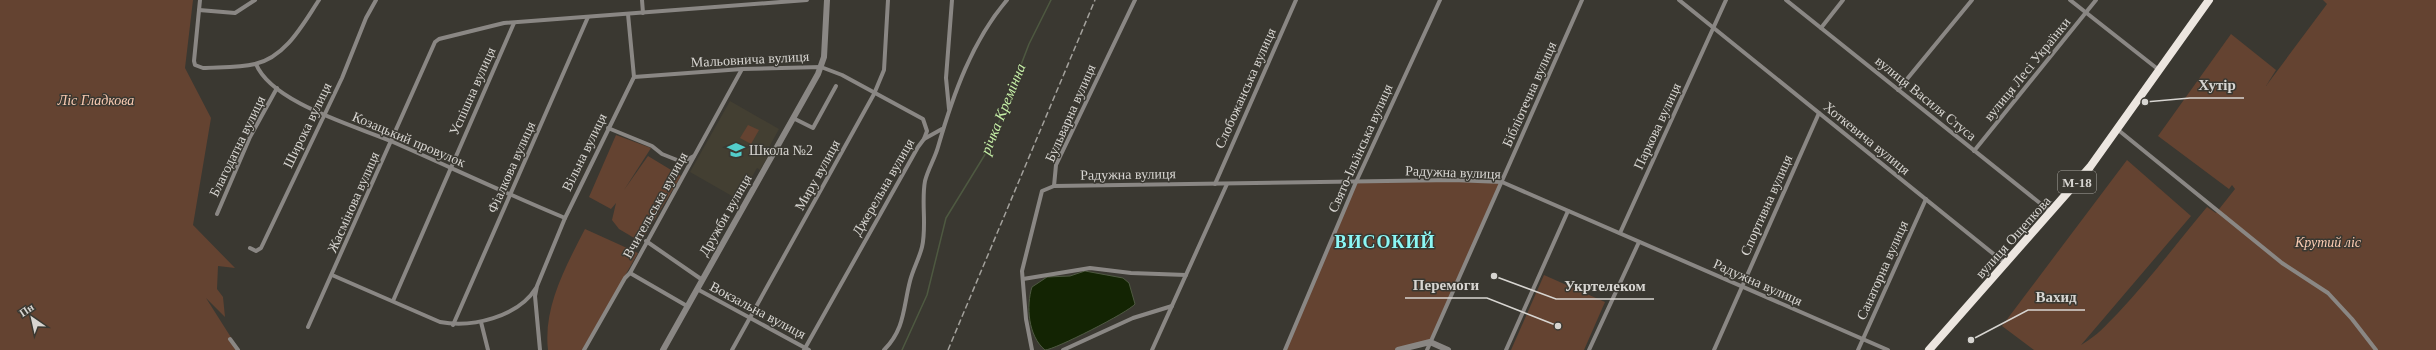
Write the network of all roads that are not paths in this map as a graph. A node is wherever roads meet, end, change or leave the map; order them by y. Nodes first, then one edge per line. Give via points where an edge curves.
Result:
1 (200, 0) edge
2 (254, 0) edge
3 (319, 0) edge
4 (376, 0) edge
5 (642, 0) edge
6 (807, 0) edge
7 (827, 0) edge
8 (888, 0) edge
9 (1007, 0) edge
10 (1135, 0) edge
11 (1296, 0) edge
12 (1440, 0) edge
13 (1582, 0) edge
14 (1679, 0) edge
15 (1726, 0) edge
16 (1786, 0) edge
17 (1843, 0) edge
18 (1972, 0) edge
19 (2070, 0) edge
20 (2096, 0) edge
21 (2209, 0) edge
22 (953, 1) edge
23 (199, 10) junction
24 (643, 13) junction
25 (2086, 13) junction
26 (628, 14) junction
27 (588, 17) junction
28 (514, 23) junction
29 (1714, 28) junction
30 (1821, 28) junction
31 (256, 64) junction
32 (821, 67) junction
33 (742, 69) junction
34 (2159, 70) junction
35 (634, 77) junction
36 (836, 86) dead end
37 (277, 88) junction
38 (1898, 90) junction
39 (874, 94) junction
40 (950, 111) junction
41 (1819, 113) junction
42 (323, 116) junction
43 (793, 118) junction
44 (608, 128) junction
45 (942, 129) junction
46 (2117, 130) junction
47 (924, 139) junction
48 (392, 142) junction
49 (1974, 151) junction
50 (694, 156) junction
51 (450, 169) junction
52 (1356, 182) junction
53 (1502, 182) junction
54 (1215, 184) junction
55 (1227, 184) junction
56 (1054, 186) junction
57 (510, 196) junction
58 (1926, 199) junction
59 (1568, 211) junction
60 (2052, 212) junction
61 (217, 214) dead end
62 (565, 218) junction
63 (1620, 234) junction
64 (646, 241) junction
65 (1639, 242) junction
66 (250, 248) dead end
67 (2006, 264) junction
68 (630, 274) junction
69 (332, 275) junction
70 (1186, 275) junction
71 (1023, 279) junction
72 (701, 280) junction
73 (537, 286) junction
74 (1742, 287) junction
75 (696, 289) junction
76 (393, 301) junction
77 (687, 306) junction
78 (1172, 306) junction
79 (749, 318) junction
80 (481, 322) junction
81 (453, 324) junction
82 (308, 327) dead end
83 (230, 339) dead end
84 (1863, 339) junction
85 (1430, 342) junction
86 (1933, 348) edge
87 (806, 349) edge
88 (238, 350) edge
89 (488, 350) edge
90 (540, 350) edge
91 (584, 350) edge
92 (662, 350) edge
93 (732, 350) edge
94 (884, 350) edge
95 (1032, 350) edge
96 (1063, 350) edge
97 (1152, 350) edge
98 (1285, 350) edge
99 (1398, 350) edge
100 (1427, 350) edge
101 (1448, 350) edge
102 (1506, 350) edge
103 (1589, 350) edge
104 (1714, 350) edge
105 (1858, 350) edge
106 (1888, 350) edge
107 (2376, 350) edge

1 - 23 street
2 - 23 street via 235,13
3 - 31 street via 294,38 276,53
4 - 42 street, Широка вулиця
5 - 24 street
6 - 24 street
7 - 32 street, Дружби вулиця via 824,57
8 - 39 street, Миру вулиця via 884,70
9 - 40 street via 987,24 965,70
10 - 56 street, Бульварна вулиця via 1056,165
11 - 54 street, Слобожанська вулиця
12 - 52 street, Свято-Ільїнська вулиця
13 - 53 street, Бібліотечна вулиця
14 - 29 street, Хоткевича вулиця
15 - 29 street, Паркова вулиця
16 - 30 street, вулиця Василя Стуса
17 - 30 street
18 - 38 street
19 - 25 street
20 - 25 street, вулиця Лесі Українки
21 - 34 highway, вулиця Ощепкова / М-18
22 - 40 street via 946,78
23 - 31 street via 194,61 199,68
24 - 26 street
25 - 34 street
25 - 49 street, вулиця Лесі Українки
26 - 27 street
26 - 35 street
27 - 28 street
27 - 57 street, Фіалкова вулиця
28 - 48 street, Жасмінова вулиця via 435,42
28 - 51 street, Успішна вулиця
29 - 41 street, Хоткевича вулиця
29 - 63 street, Паркова вулиця
30 - 38 street, вулиця Василя Стуса
31 - 37 street, Козацький провулок via 263,78
32 - 33 street, Мальовнича вулиця
32 - 39 street, Мальовнича вулиця via 842,75
32 - 43 street, Дружби вулиця
33 - 35 street, Мальовнича вулиця
33 - 50 street, Вчительська вулиця
34 - 46 highway, вулиця Ощепкова / М-18
35 - 44 street, Вільна вулиця
36 - 43 street via 813,128
37 - 42 street, Козацький провулок
37 - 61 street, Благодатна вулиця via 250,137
38 - 49 street, вулиця Василя Стуса
39 - 47 street, Мальовнича вулиця via 925,122 927,130
39 - 79 street, Миру вулиця
40 - 45 street
41 - 58 street, Хоткевича вулиця
41 - 74 street, Спортивна вулиця
42 - 48 street, Козацький провулок
42 - 66 street, Широка вулиця via 260,248 256,251
43 - 72 street, Дружби вулиця
44 - 50 street via 652,146 662,154 682,162
44 - 62 street, Вільна вулиця
45 - 47 street, Джерельна вулиця
45 - 94 street via 938,148 925,180 922,247 910,280 902,321 895,339
46 - 60 highway, вулиця Ощепкова / М-18
46 - 107 street via 2282,262 2328,293
47 - 87 street, Джерельна вулиця via 908,163
48 - 51 street, Козацький провулок
48 - 69 street, Жасмінова вулиця
49 - 60 street, вулиця Василя Стуса
50 - 64 street, Вчительська вулиця
51 - 57 street, Козацький провулок
51 - 76 street, Успішна вулиця
52 - 53 street, Радужна вулиця
52 - 55 street, Радужна вулиця
52 - 98 street, Свято-Ільїнська вулиця
53 - 59 street, Радужна вулиця
53 - 85 street, Бібліотечна вулиця
54 - 55 street, Радужна вулиця
54 - 56 street, Радужна вулиця
55 - 70 street
56 - 71 street via 1042,191 1022,270
57 - 62 street, Козацький провулок
57 - 81 street, Фіалкова вулиця
58 - 67 street, Хоткевича вулиця
58 - 84 street, Санаторна вулиця
59 - 63 street, Радужна вулиця
59 - 102 street
60 - 67 highway, вулиця Ощепкова / М-18
62 - 73 street, Вільна вулиця
63 - 65 street, Радужна вулиця
64 - 68 street, Вчительська вулиця
64 - 72 street
65 - 74 street, Радужна вулиця
65 - 103 street
67 - 86 highway, вулиця Ощепкова / М-18
68 - 77 street
68 - 91 street, Вчительська вулиця via 625,278
69 - 76 street
69 - 82 street, Жасмінова вулиця
70 - 71 street via 1131,273 1090,268
70 - 78 street
71 - 95 street via 1026,319
72 - 75 street, Дружби вулиця
73 - 80 street via 530,298 515,309
73 - 90 street, Вільна вулиця via 535,296
74 - 84 street, Радужна вулиця
74 - 104 street, Спортивна вулиця
75 - 77 street, Дружби вулиця
75 - 79 street, Вокзальна вулиця
76 - 81 street via 440,322
77 - 92 street, Дружби вулиця
78 - 96 street via 1133,318
78 - 97 street
79 - 87 street, Вокзальна вулиця
79 - 93 street, Миру вулиця
80 - 81 street
80 - 89 street
83 - 88 street
84 - 105 street, Санаторна вулиця
84 - 106 street, Радужна вулиця
85 - 99 street
85 - 100 street, Бібліотечна вулиця
85 - 101 street

